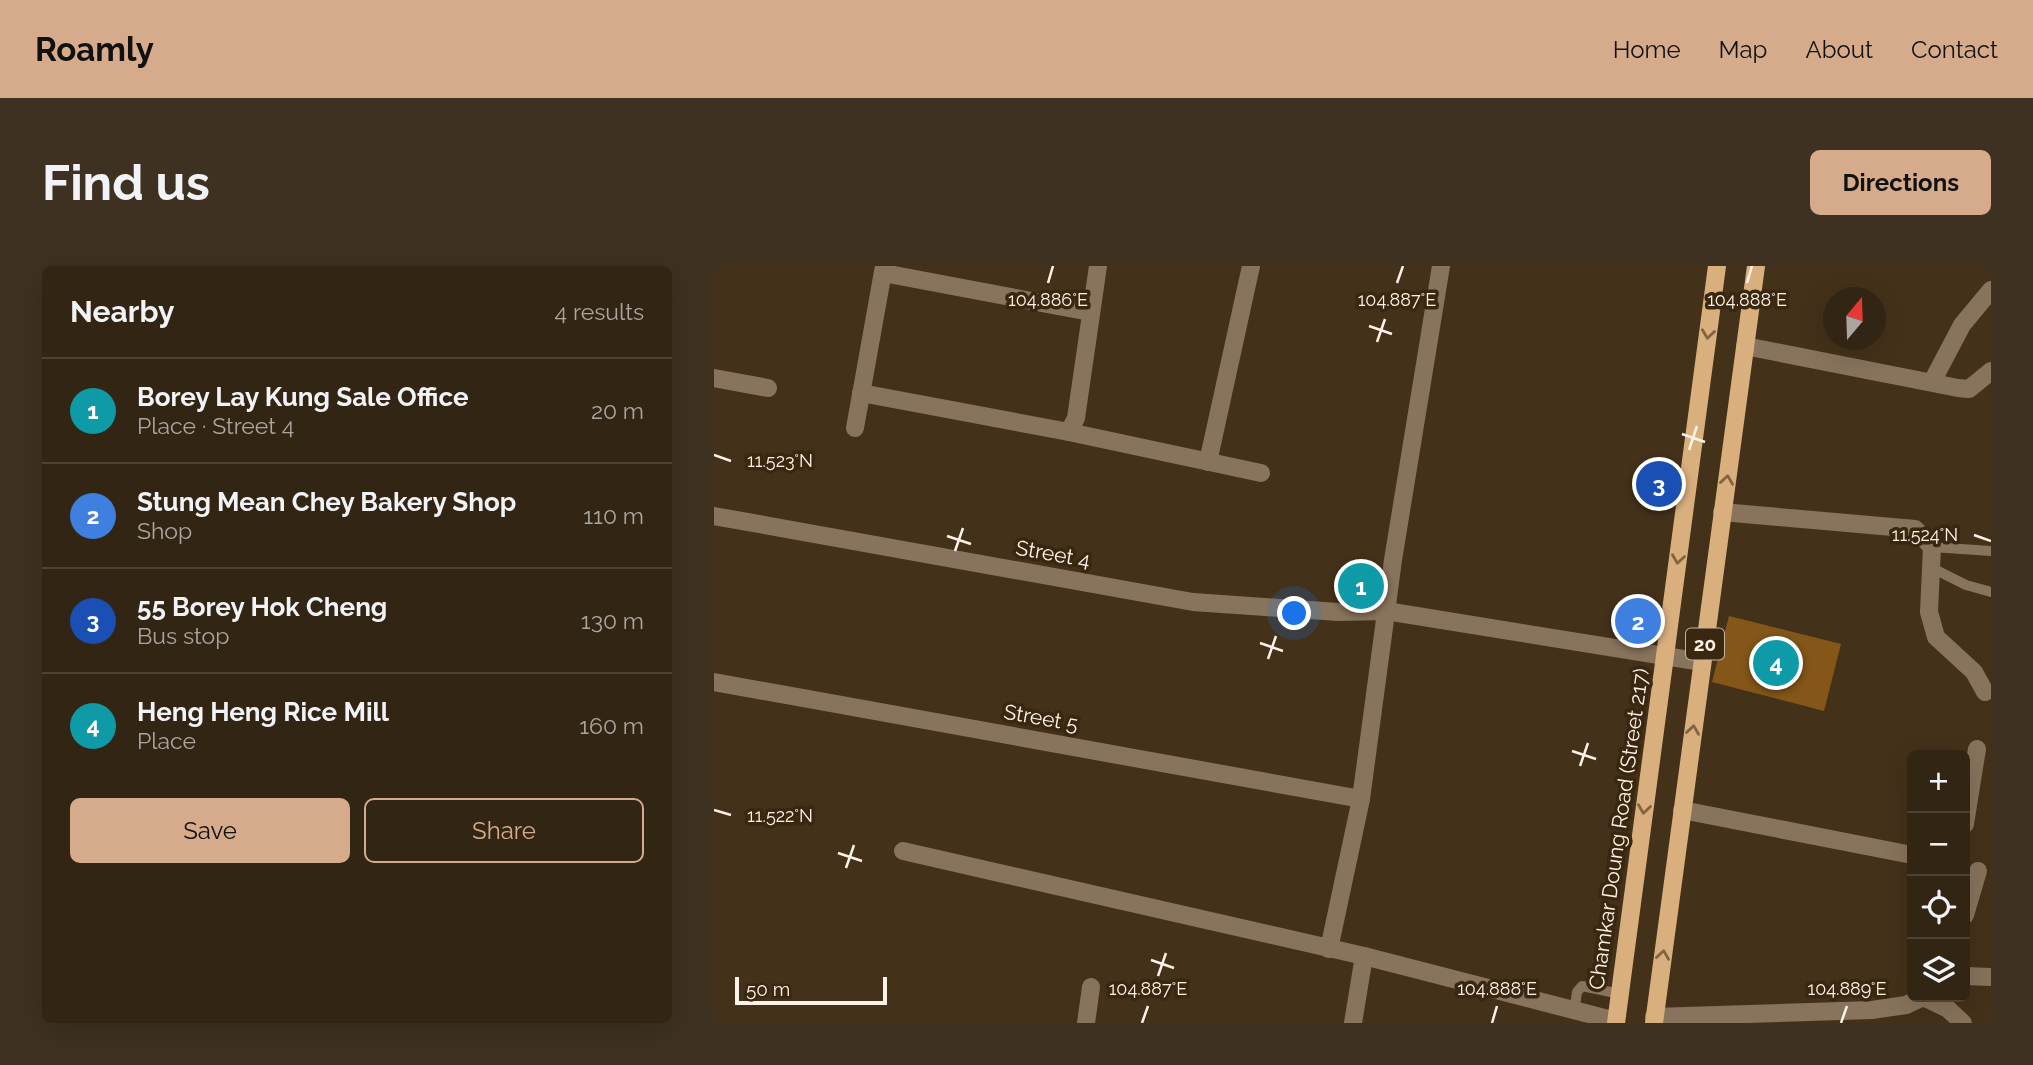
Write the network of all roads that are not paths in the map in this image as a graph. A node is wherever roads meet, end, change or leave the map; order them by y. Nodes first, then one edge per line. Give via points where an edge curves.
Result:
1 (1098, 266) edge
2 (1251, 266) edge
3 (1441, 266) edge
4 (1717, 266) edge
5 (1756, 266) edge
6 (883, 269) edge
7 (1991, 290) edge
8 (1090, 312) junction
9 (1745, 346) junction
10 (1991, 371) edge
11 (714, 378) edge
12 (1932, 382) junction
13 (768, 388) dead end
14 (861, 393) junction
15 (855, 428) dead end
16 (1069, 432) junction
17 (1208, 462) junction
18 (1261, 473) dead end
19 (1723, 512) junction
20 (714, 516) edge
21 (1932, 547) junction
22 (1991, 551) edge
23 (1932, 568) junction
24 (1991, 592) edge
25 (1386, 611) junction
26 (1665, 656) junction
27 (1702, 662) junction
28 (714, 682) edge
29 (1985, 692) dead end
30 (1977, 749) dead end
31 (1361, 799) junction
32 (1682, 810) junction
33 (1967, 813) edge
34 (903, 851) dead end
35 (1907, 854) edge
36 (1978, 871) edge
37 (1970, 898) edge
38 (1329, 949) junction
39 (1364, 956) junction
40 (1970, 976) edge
41 (1991, 976) edge
42 (1091, 987) dead end
43 (1620, 994) junction
44 (1574, 1012) junction
45 (1654, 1020) edge
46 (1616, 1022) edge
47 (1086, 1023) edge
48 (1353, 1023) edge
49 (1963, 1023) edge

1 - 8 street
2 - 17 street
3 - 25 street
4 -> 26 main road, Chamkar Doung Road (Street 217) / 20
5 - 9 main road, 20
6 - 8 street
6 - 14 street
7 - 12 street via 1962,325
8 - 16 street via 1076,418
9 - 12 street
19 -> 9 main road, 20
10 - 12 street via 1969,389
11 - 13 street
14 - 15 street
14 - 16 street
16 - 17 street
17 - 18 street
19 - 21 street via 1915,529
19 - 27 main road, 20
20 - 25 street, Street 4 via 1193,602
21 - 22 lane
21 - 23 street
23 - 24 lane
23 - 29 street via 1929,612 1936,637 1975,672
25 - 26 street, Street 4
25 - 31 street
26 - 27 street, Street 4
26 -> 43 main road, Chamkar Doung Road (Street 217) / 20
32 -> 27 main road, 20
28 - 31 street, Street 5
30 - 33 street
31 - 38 street
32 - 35 street
45 -> 32 main road, 20
34 - 38 street
36 - 37 street
38 - 39 street
39 - 44 street
39 - 48 street
40 - 41 street
42 - 47 street
43 - 44 lane via 1582,986
43 - 46 main road, Chamkar Doung Road (Street 217) / 20
44 - 46 street
45 - 49 street via 1872,1010 1906,1005 1923,997 1948,1009

